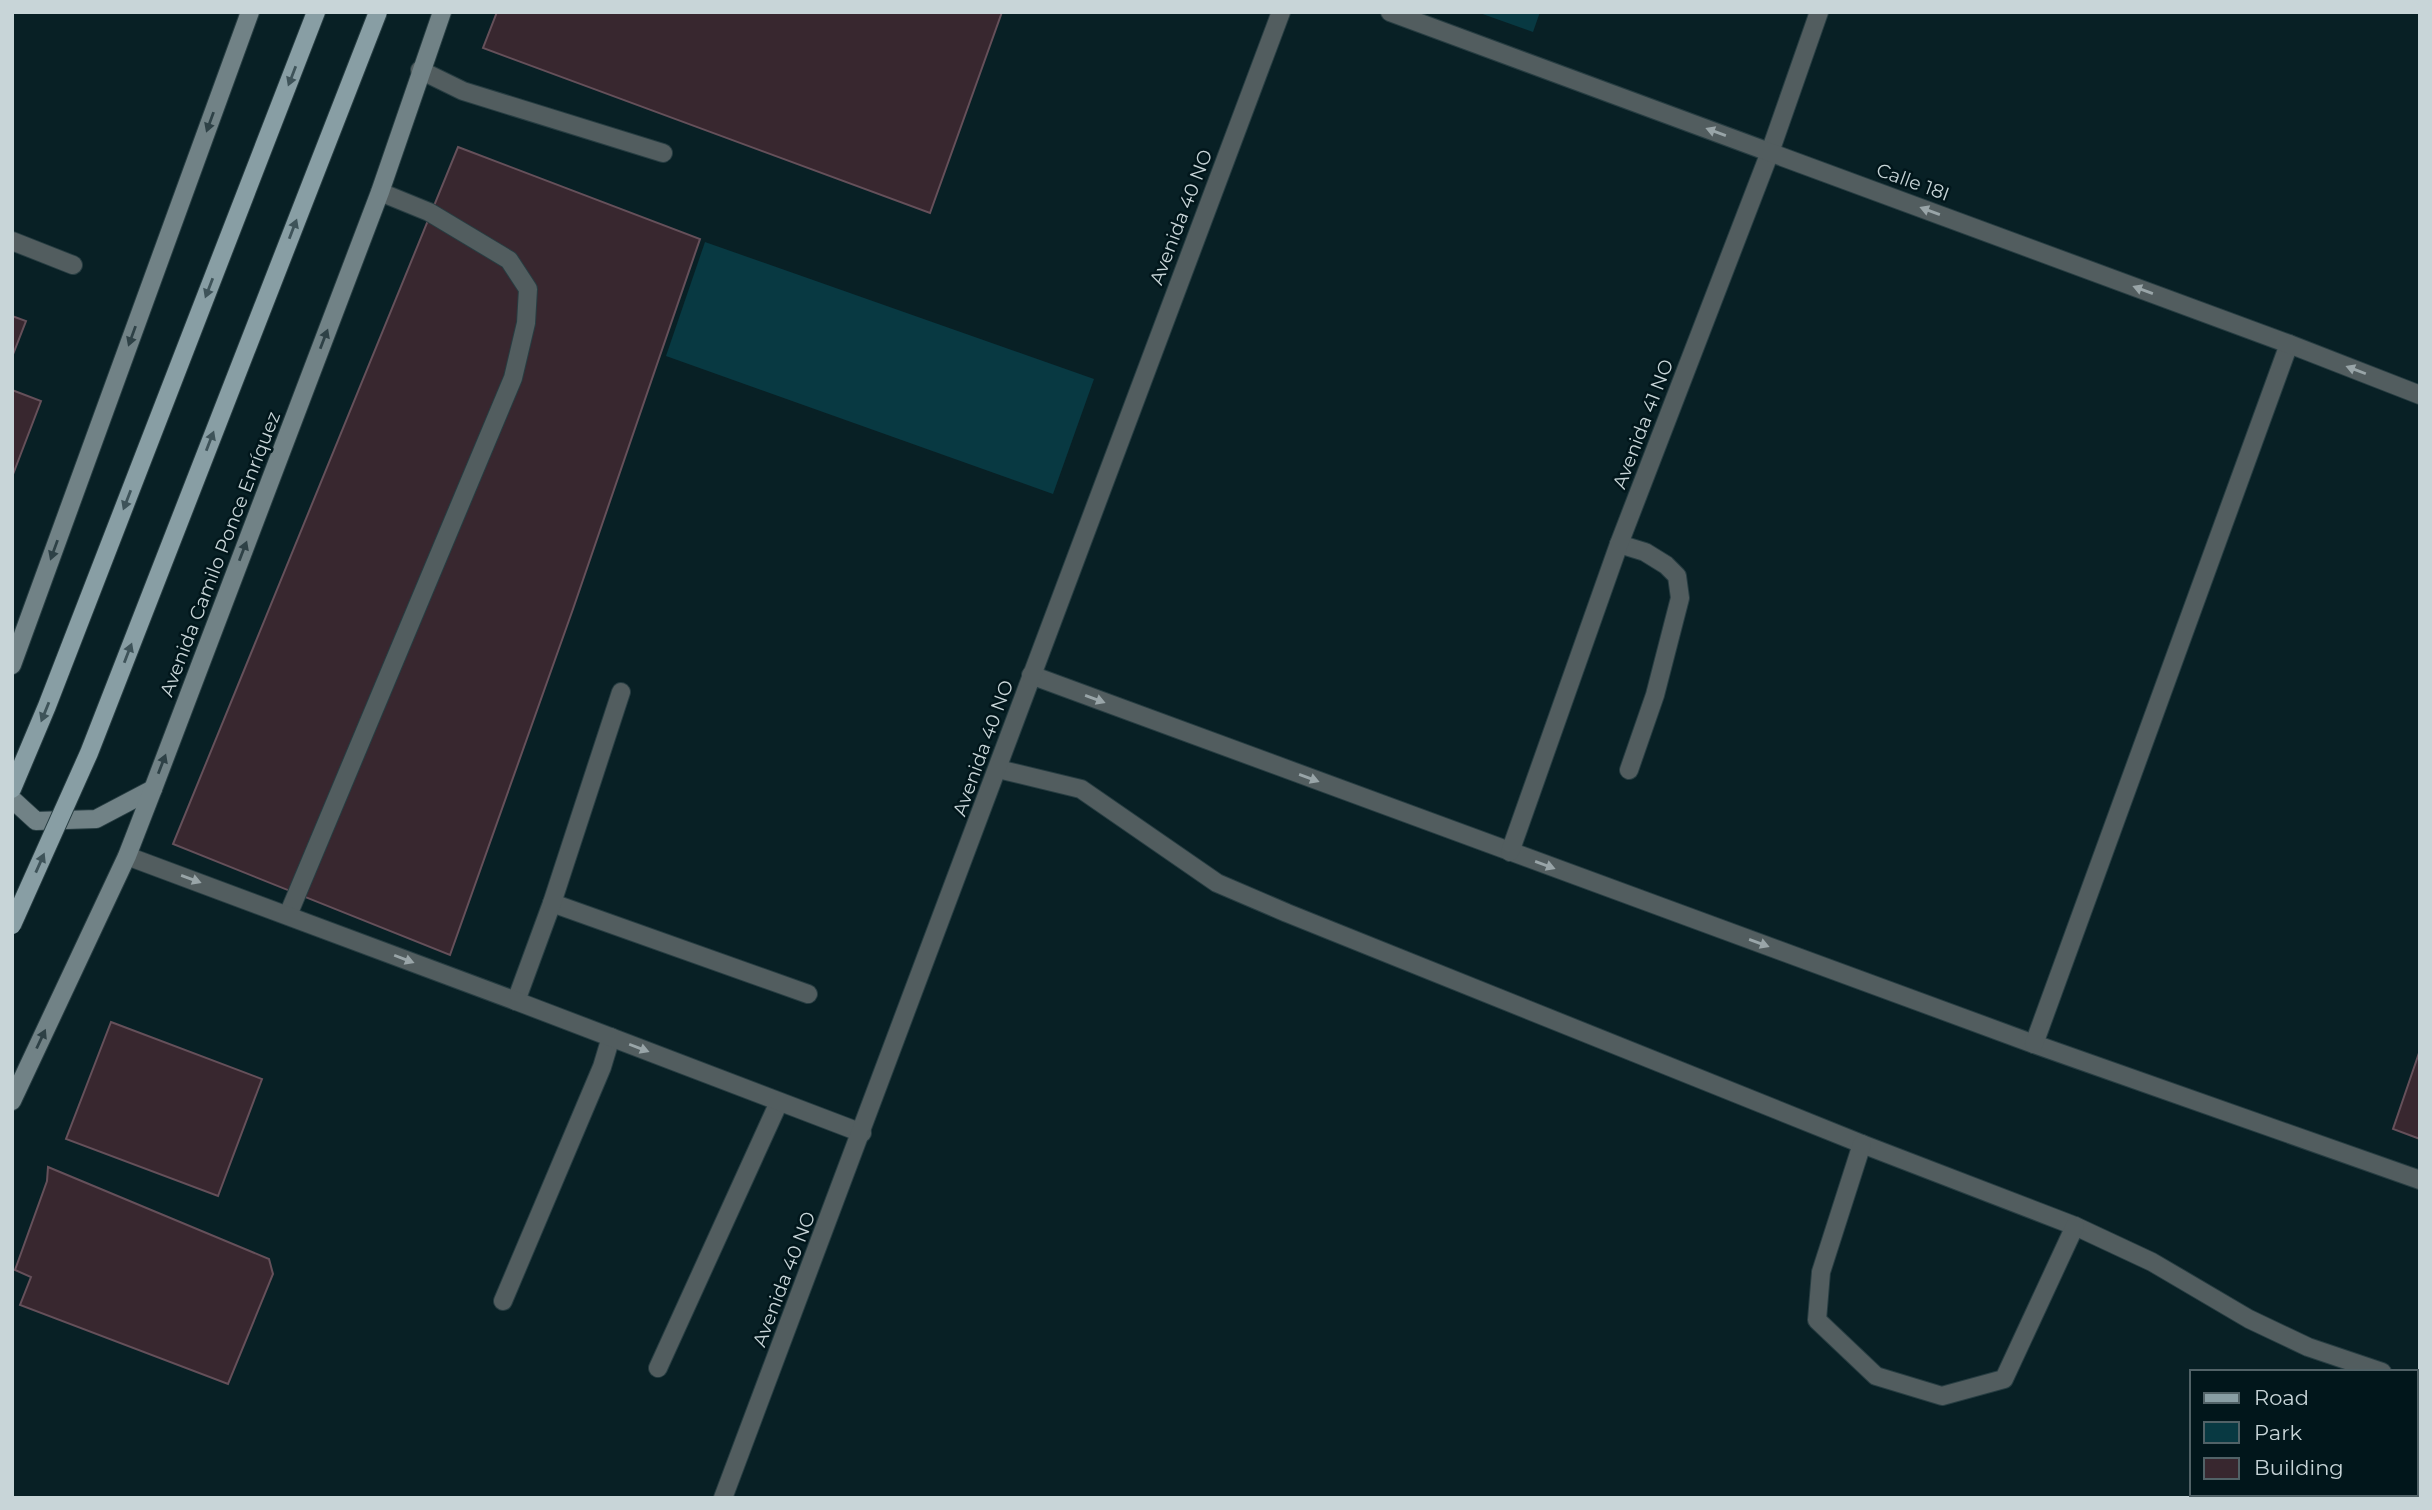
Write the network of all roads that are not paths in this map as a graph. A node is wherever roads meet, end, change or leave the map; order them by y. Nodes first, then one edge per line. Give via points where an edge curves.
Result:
1 (250, 12) edge
2 (316, 12) edge
3 (378, 12) edge
4 (442, 12) edge
5 (1281, 12) edge
6 (1390, 12) edge
7 (1819, 12) edge
8 (420, 70) junction
9 (1770, 152) junction
10 (663, 153) dead end
11 (380, 192) junction
12 (12, 241) edge
13 (73, 265) dead end
14 (2289, 344) junction
15 (2420, 395) edge
16 (1619, 544) junction
17 (12, 665) edge
18 (1031, 675) junction
19 (621, 692) dead end
20 (998, 769) junction
21 (1629, 770) dead end
22 (12, 789) edge
23 (153, 789) junction
24 (12, 799) edge
25 (1510, 852) junction
26 (127, 856) junction
27 (552, 903) junction
28 (288, 915) junction
29 (12, 925) edge
30 (808, 994) dead end
31 (516, 1001) junction
32 (611, 1037) junction
33 (2034, 1044) junction
34 (13, 1095) edge
35 (779, 1102) junction
36 (862, 1133) junction
37 (1862, 1144) junction
38 (2420, 1181) edge
39 (2075, 1226) junction
40 (503, 1301) dead end
41 (658, 1368) dead end
42 (2376, 1370) edge
43 (723, 1498) edge

1 -> 17 main road
2 -> 22 main road
29 -> 3 main road, bridge via 89,753
4 - 8 main road, Avenida Camilo Ponce Enríquez
5 - 18 street, Avenida 40 NO
9 -> 6 street, Calle 18I
7 - 9 street, Avenida 41 NO
8 - 10 street via 463,91
8 - 11 main road, Avenida Camilo Ponce Enríquez
14 -> 9 street, Calle 18I
9 - 16 street, Avenida 41 NO
23 -> 11 main road, Avenida Camilo Ponce Enríquez
11 - 28 street via 429,212 509,260 528,289 526,323 513,378
12 - 13 street
15 -> 14 street, Calle 18I
14 - 33 street
16 - 21 street via 1666,565 1677,576 1680,598 1655,695
16 - 25 street, Avenida 41 NO
18 - 20 street, Avenida 40 NO
18 -> 25 street
19 - 27 street
20 - 36 street, Avenida 40 NO
20 - 37 street via 1081,789 1217,883
23 - 24 main road via 96,819 36,821
23 - 26 main road, Avenida Camilo Ponce Enríquez
25 -> 33 street
26 -> 28 street
34 -> 26 main road, Avenida Camilo Ponce Enríquez
27 - 30 street
27 - 31 street
28 -> 31 street
31 - 32 street
32 -> 35 street
32 - 40 street
33 - 38 street
35 - 36 street
35 - 41 street
36 - 43 street, Avenida 40 NO
37 - 39 street
37 - 39 street via 1821,1272 1817,1320 1876,1376 1942,1396 2004,1379
39 - 42 street via 2152,1262 2249,1319 2308,1347

